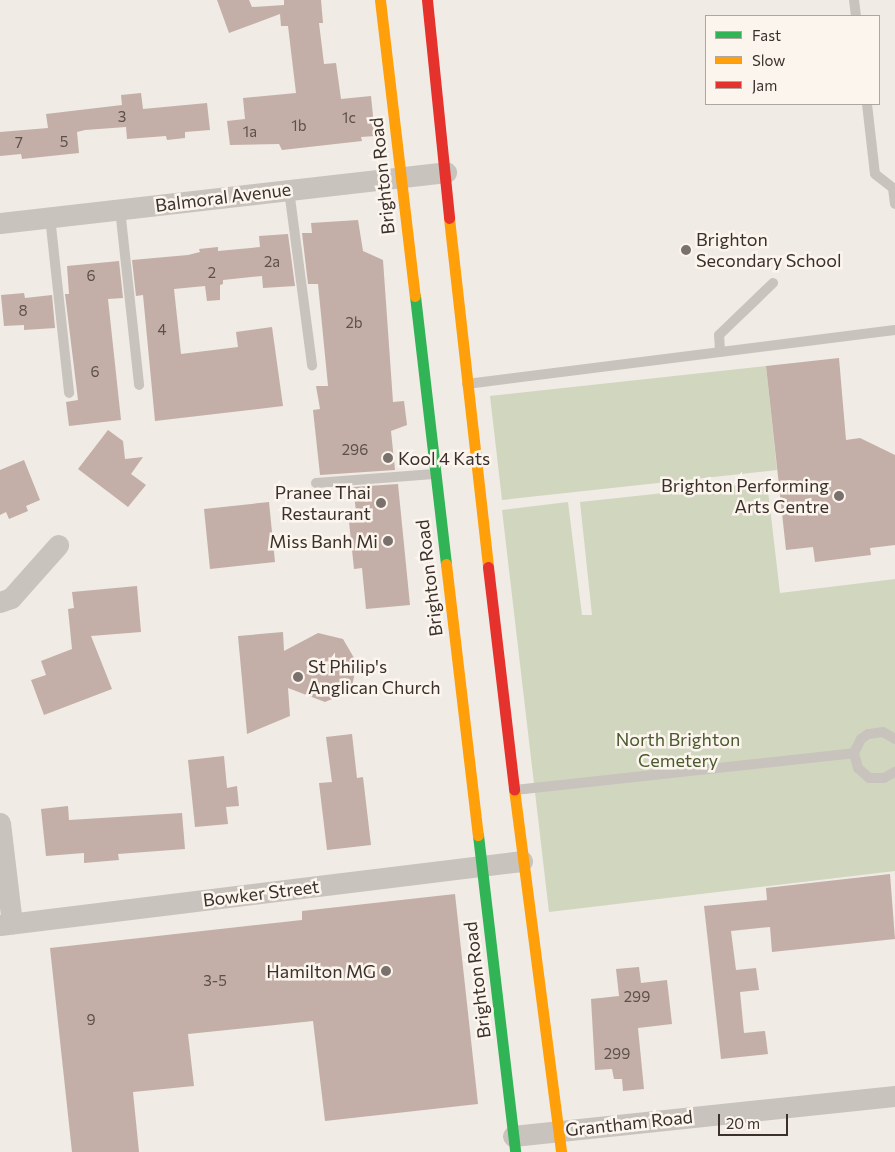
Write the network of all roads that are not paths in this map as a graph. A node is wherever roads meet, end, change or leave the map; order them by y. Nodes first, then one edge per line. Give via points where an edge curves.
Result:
1 (380, 0) edge
2 (427, 0) edge
3 (854, 0) edge
4 (856, 15) edge
5 (866, 105) edge
6 (446, 172) junction
7 (400, 177) junction
8 (289, 190) junction
9 (895, 204) edge
10 (120, 209) junction
11 (50, 217) junction
12 (0, 223) edge
13 (773, 283) dead end
14 (895, 330) edge
15 (720, 352) junction
16 (312, 365) dead end
17 (466, 384) junction
18 (139, 386) dead end
19 (69, 393) dead end
20 (434, 474) junction
21 (316, 483) dead end
22 (58, 545) dead end
23 (0, 602) edge
24 (895, 739) edge
25 (854, 753) junction
26 (895, 772) edge
27 (514, 790) junction
28 (0, 823) edge
29 (522, 862) junction
30 (481, 867) junction
31 (6, 924) edge
32 (895, 1096) edge
33 (558, 1130) junction
34 (514, 1144) edge
35 (561, 1152) edge

1 - 7 main road, Brighton Road
2 - 6 main road
3 - 4 lane
5 - 9 lane via 875,174 893,188
6 - 7 street, Balmoral Avenue
6 - 17 main road
7 - 8 street, Balmoral Avenue
7 - 20 main road, Brighton Road
8 - 10 street, Balmoral Avenue
8 - 16 lane
10 - 11 street, Balmoral Avenue
10 - 18 lane
11 - 12 street, Balmoral Avenue
11 - 19 lane
13 - 15 lane via 720,335
14 - 15 lane
15 - 17 lane
17 - 27 main road
20 - 21 lane
20 - 30 main road, Brighton Road
22 - 23 street via 11,598
24 - 25 lane via 883,732 868,734 861,739
25 - 26 lane via 858,768 869,778 884,778
25 - 27 lane
27 - 29 main road
28 - 31 street
29 - 30 street, Bowker Street
29 - 33 main road
30 - 31 street, Bowker Street
30 - 34 main road, Brighton Road
32 - 33 street, Grantham Road
33 - 34 street, Grantham Road
33 - 35 main road

